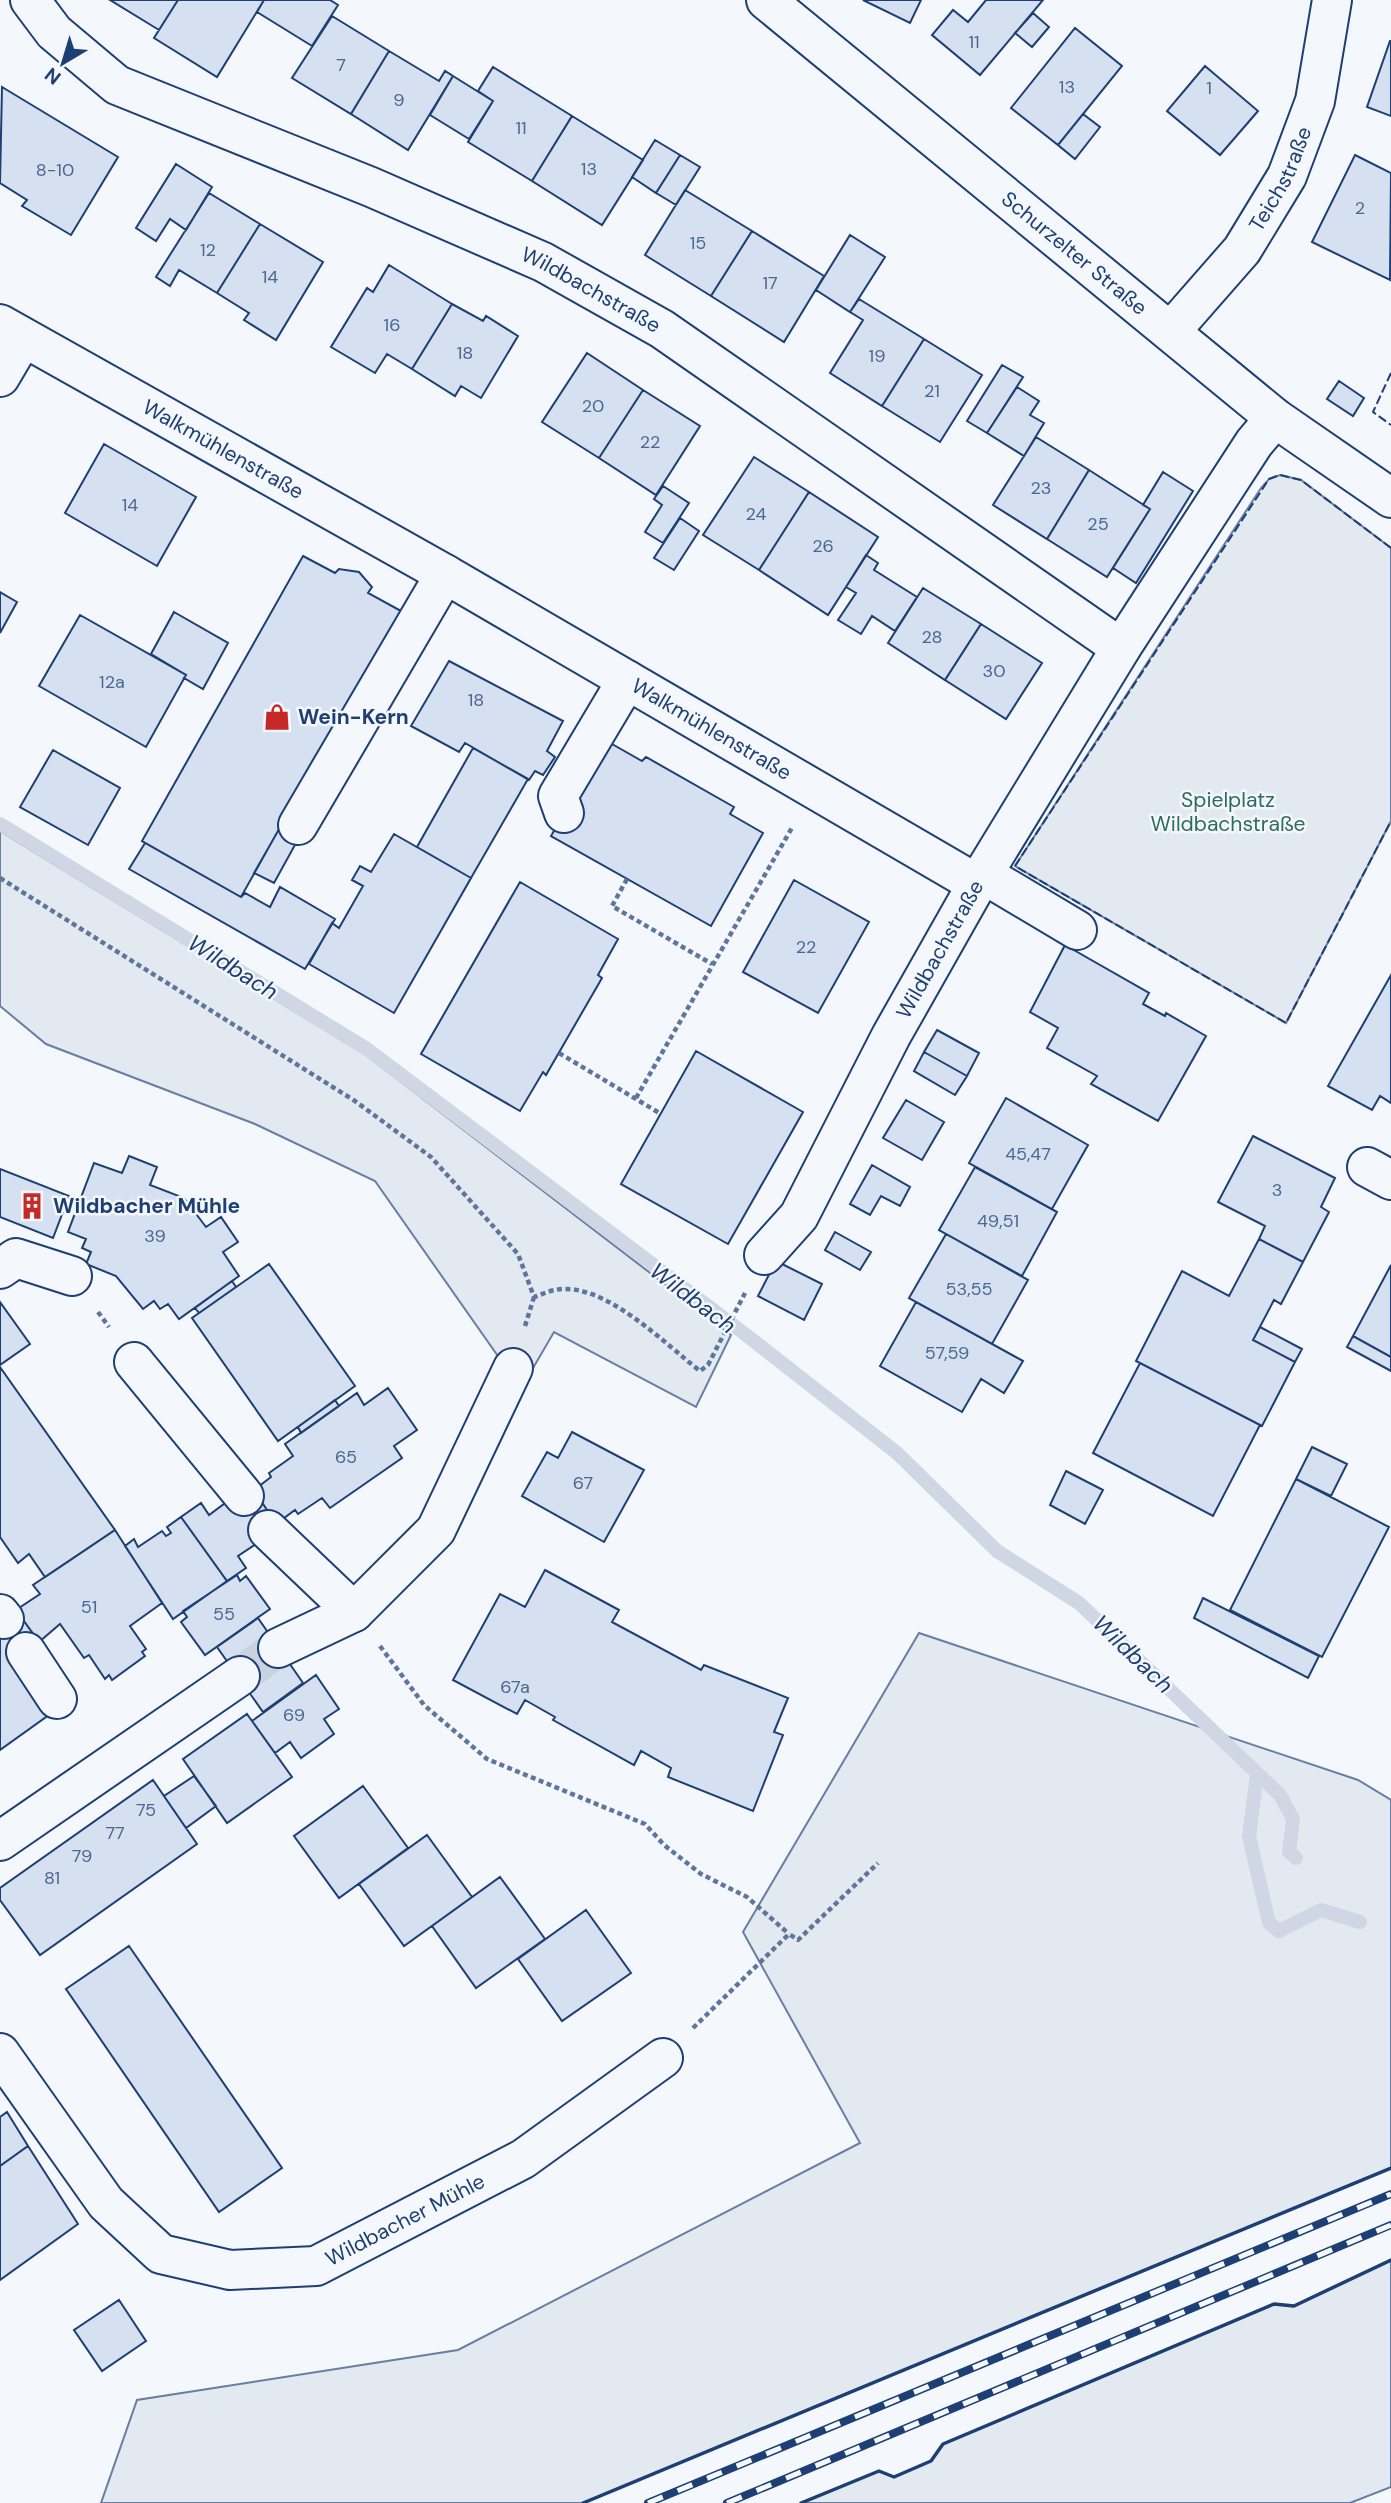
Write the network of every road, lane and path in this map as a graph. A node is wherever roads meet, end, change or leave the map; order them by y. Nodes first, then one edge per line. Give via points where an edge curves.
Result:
1 (30, 0) edge
2 (766, 0) edge
3 (1332, 0) edge
4 (12, 331) edge
5 (1171, 331) junction
6 (0, 377) edge
7 (1275, 418) junction
8 (1391, 498) edge
9 (445, 574) junction
10 (1121, 648) junction
11 (627, 680) junction
12 (814, 789) junction
13 (564, 813) dead end
14 (298, 825) dead end
15 (0, 878) edge
16 (627, 879) dead end
17 (980, 879) junction
18 (1077, 930) dead end
19 (712, 964) junction
20 (559, 1053) dead end
21 (636, 1098) junction
22 (661, 1114) dead end
23 (764, 1255) dead end
24 (0, 1269) edge
25 (72, 1276) dead end
26 (743, 1297) dead end
27 (134, 1362) dead end
28 (513, 1368) dead end
29 (244, 1496) dead end
30 (268, 1530) dead end
31 (354, 1612) junction
32 (278, 1648) tunnel mouth
33 (26, 1652) dead end
34 (240, 1676) tunnel mouth
35 (57, 1699) dead end
36 (0, 1841) edge
37 (878, 1863) dead end
38 (789, 1934) junction
39 (0, 2053) edge
40 (663, 2058) joint

1 - 10 street, Wildbachstraße via 54,32 117,85 543,262 662,329
2 - 5 street, Schurzelter Straße
3 - 5 street, Teichstraße via 1315,101 1287,176 1242,250
4 - 6 street
4 - 9 street, Walkmühlenstraße
5 - 7 street, Schurzelter Straße
7 - 8 street, Schurzelter Straße
7 - 10 street, Wildbachstraße via 1254,443
9 - 11 street, Walkmühlenstraße
9 - 14 street
10 - 17 street, Wildbachstraße
11 - 12 street, Walkmühlenstraße
11 - 13 street via 558,796
12 - 17 street, Walkmühlenstraße
12 - 19 path
15 - 26 path via 355,1101 430,1157 518,1254 534,1297 557,1289 589,1293 625,1311 700,1371 708,1366
16 - 19 path via 612,906
17 - 18 street, Walkmühlenstraße
17 - 23 street, Wildbachstraße via 891,1036 799,1216
19 - 21 path
20 - 21 path
21 - 22 path
24 - 25 street via 16,1258
27 - 29 street
28 - 31 street via 436,1530
30 - 31 street
31 - 32 street
31 - 38 path via 424,1705 487,1759 645,1824 701,1874 747,1897
33 - 35 street
34 - 36 street
37 - 38 path via 798,1940
38 - 40 path
39 - 40 street, Wildbacher Mühle via 106,2203 161,2254 230,2270 316,2266 523,2160

